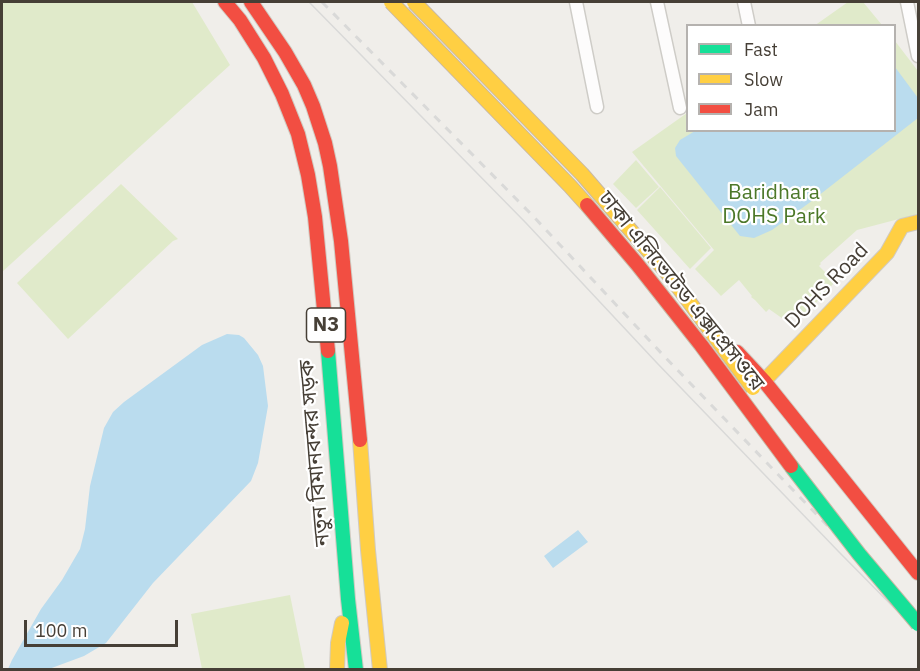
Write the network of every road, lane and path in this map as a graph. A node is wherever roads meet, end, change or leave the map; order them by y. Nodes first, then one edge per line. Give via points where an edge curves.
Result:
1 (225, 2) edge
2 (250, 2) edge
3 (391, 2) edge
4 (414, 2) edge
5 (576, 2) edge
6 (657, 2) edge
7 (744, 2) edge
8 (907, 2) edge
9 (749, 24) edge
10 (918, 56) edge
11 (597, 107) dead end
12 (680, 108) dead end
13 (918, 222) edge
14 (764, 381) junction
15 (761, 399) dead end
16 (357, 407) junction
17 (333, 409) junction
18 (918, 573) edge
19 (348, 599) junction
20 (918, 624) edge
21 (337, 669) edge
22 (356, 669) edge
23 (380, 669) edge

1 - 17 main road, নতুন বিমানবন্দর সড়ক / N3 via 264,58 304,155 315,216
2 - 16 main road, N3 via 304,85 325,143 341,241
3 - 20 main road, ঢাকা এলিভেটেড এক্সপ্রেসওয়ে, bridge via 570,186 637,264 859,554
4 - 14 main road
4 - 15 main road, ঢাকা এলিভেটেড এক্সপ্রেসওয়ে, bridge via 589,182 670,276
5 - 11 street
6 - 12 street
7 - 9 street
8 - 10 street
13 - 14 main road, DOHS Road via 902,226 887,253
14 - 18 main road
16 - 17 main road
16 - 23 main road, N3
17 - 19 main road, নতুন বিমানবন্দর সড়ক / N3
19 - 21 main road via 338,643
19 - 22 main road, নতুন বিমানবন্দর সড়ক / N3

